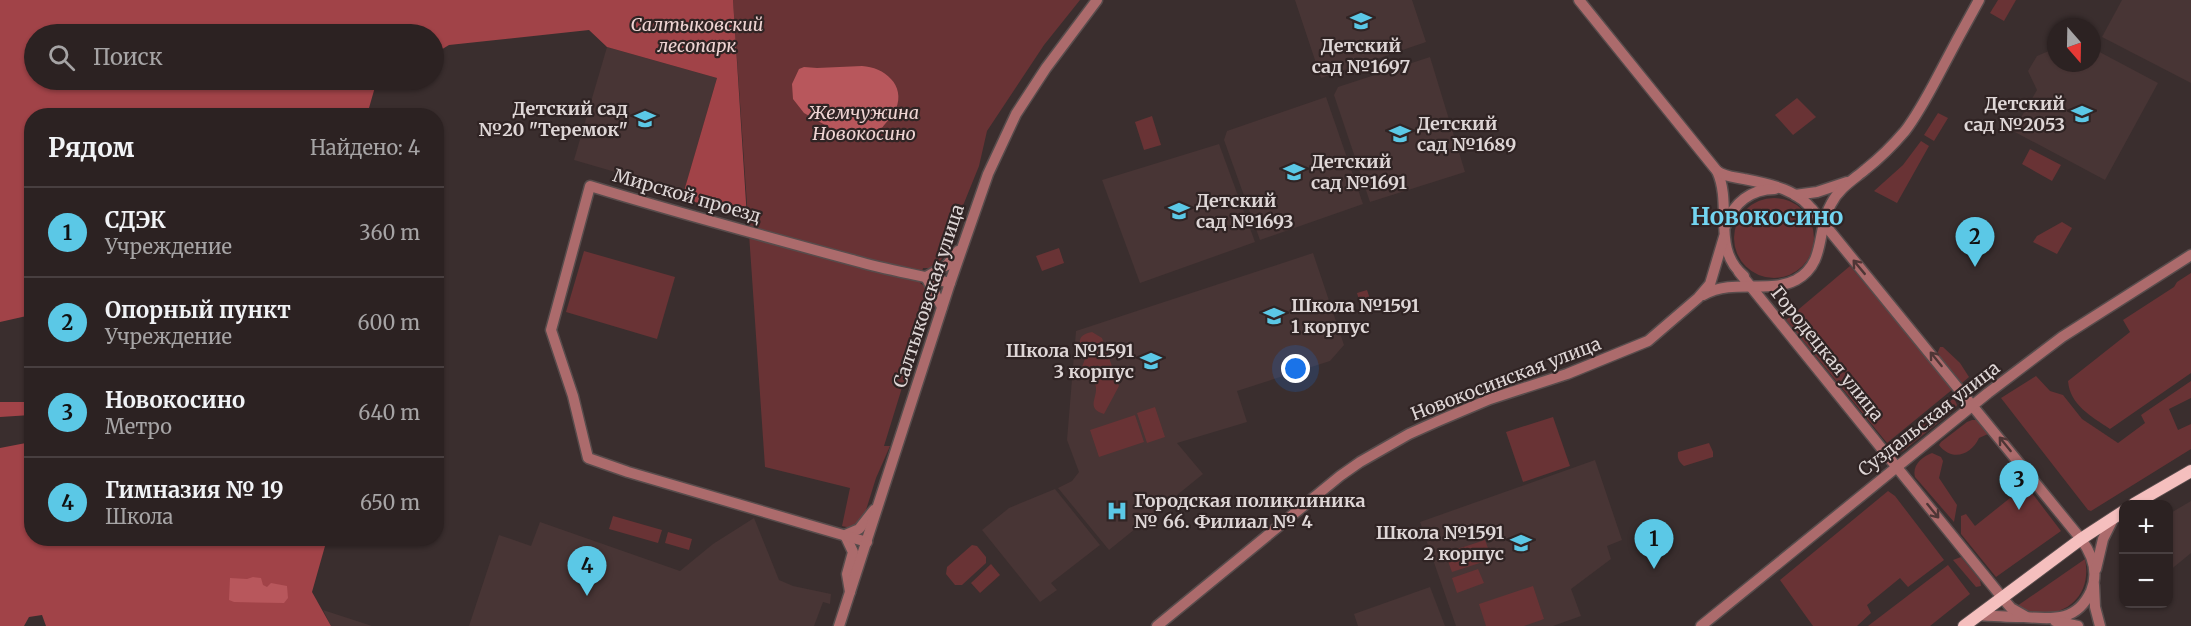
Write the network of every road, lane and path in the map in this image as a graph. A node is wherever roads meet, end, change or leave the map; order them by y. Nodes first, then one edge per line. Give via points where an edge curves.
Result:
1 (1097, 0) edge
2 (1579, 0) edge
3 (1979, 0) edge
4 (1717, 171) junction
5 (1857, 176) junction
6 (1790, 193) junction
7 (1812, 209) junction
8 (1824, 224) junction
9 (1724, 234) junction
10 (963, 243) junction
11 (1820, 246) junction
12 (2191, 255) edge
13 (1739, 272) junction
14 (926, 277) junction
15 (950, 283) junction
16 (1749, 285) junction
17 (1768, 285) junction
18 (1698, 298) junction
19 (942, 307) junction
20 (1973, 405) junction
21 (1896, 466) junction
22 (2191, 471) edge
23 (2141, 500) edge
24 (879, 502) junction
25 (2119, 514) edge
26 (845, 536) junction
27 (2081, 539) junction
28 (867, 542) junction
29 (2094, 578) junction
30 (850, 593) junction
31 (2002, 597) junction
32 (1978, 615) junction
33 (2028, 618) junction
34 (2045, 620) junction
35 (839, 626) edge
36 (1157, 626) edge
37 (1701, 626) edge
38 (1964, 626) edge
39 (2078, 626) edge
40 (2100, 626) edge

1 - 10 street, Салтыковская улица via 1016,114 988,174
2 - 4 street
3 - 5 street via 1917,113 1897,140
4 - 6 street
4 - 9 street via 1722,185
5 - 6 street via 1827,189
5 - 8 street via 1832,201
6 - 7 street
6 - 9 street via 1761,190 1744,198 1732,210
7 - 8 street
7 - 11 street via 1819,223
8 - 11 street
20 -> 8 street
9 - 13 street via 1729,259
9 - 18 street via 1714,276
10 - 14 street via 947,265
10 - 15 street, Салтыковская улица
11 - 17 street via 1815,261 1804,274 1787,283
12 - 20 street, Суздальская улица via 2062,337
13 - 16 street, Городецкая улица
13 - 17 street
14 - 15 street, Мирской проезд
14 - 19 street
14 - 26 street, Мирской проезд via 723,226 590,186 551,330 588,458
15 - 19 street, Салтыковская улица
16 - 17 street
16 - 18 street via 1714,289
16 - 21 street, Городецкая улица
18 - 36 street, Новокосинская улица via 1648,340 1567,374 1468,408 1408,434 1360,462
19 - 24 street, Салтыковская улица
20 - 21 street, Суздальская улица
27 -> 20 street
21 -> 31 street, Городецкая улица
21 - 37 street, Суздальская улица
22 - 23 main road
24 - 26 street via 859,529
24 - 28 street, Салтыковская улица
25 - 27 main road
25 - 29 street via 2103,539
26 - 28 street, Мирской проезд
26 - 30 street via 853,552 847,574
27 - 29 street via 2090,553
27 - 31 main road
28 - 30 street, Салтыковская улица
29 - 34 street via 2089,594 2078,608 2062,618
29 - 40 street
30 - 35 street, Салтыковская улица
31 - 32 main road
31 - 33 street, Городецкая улица
32 - 33 street
32 - 38 main road
33 - 34 street
34 - 39 street

